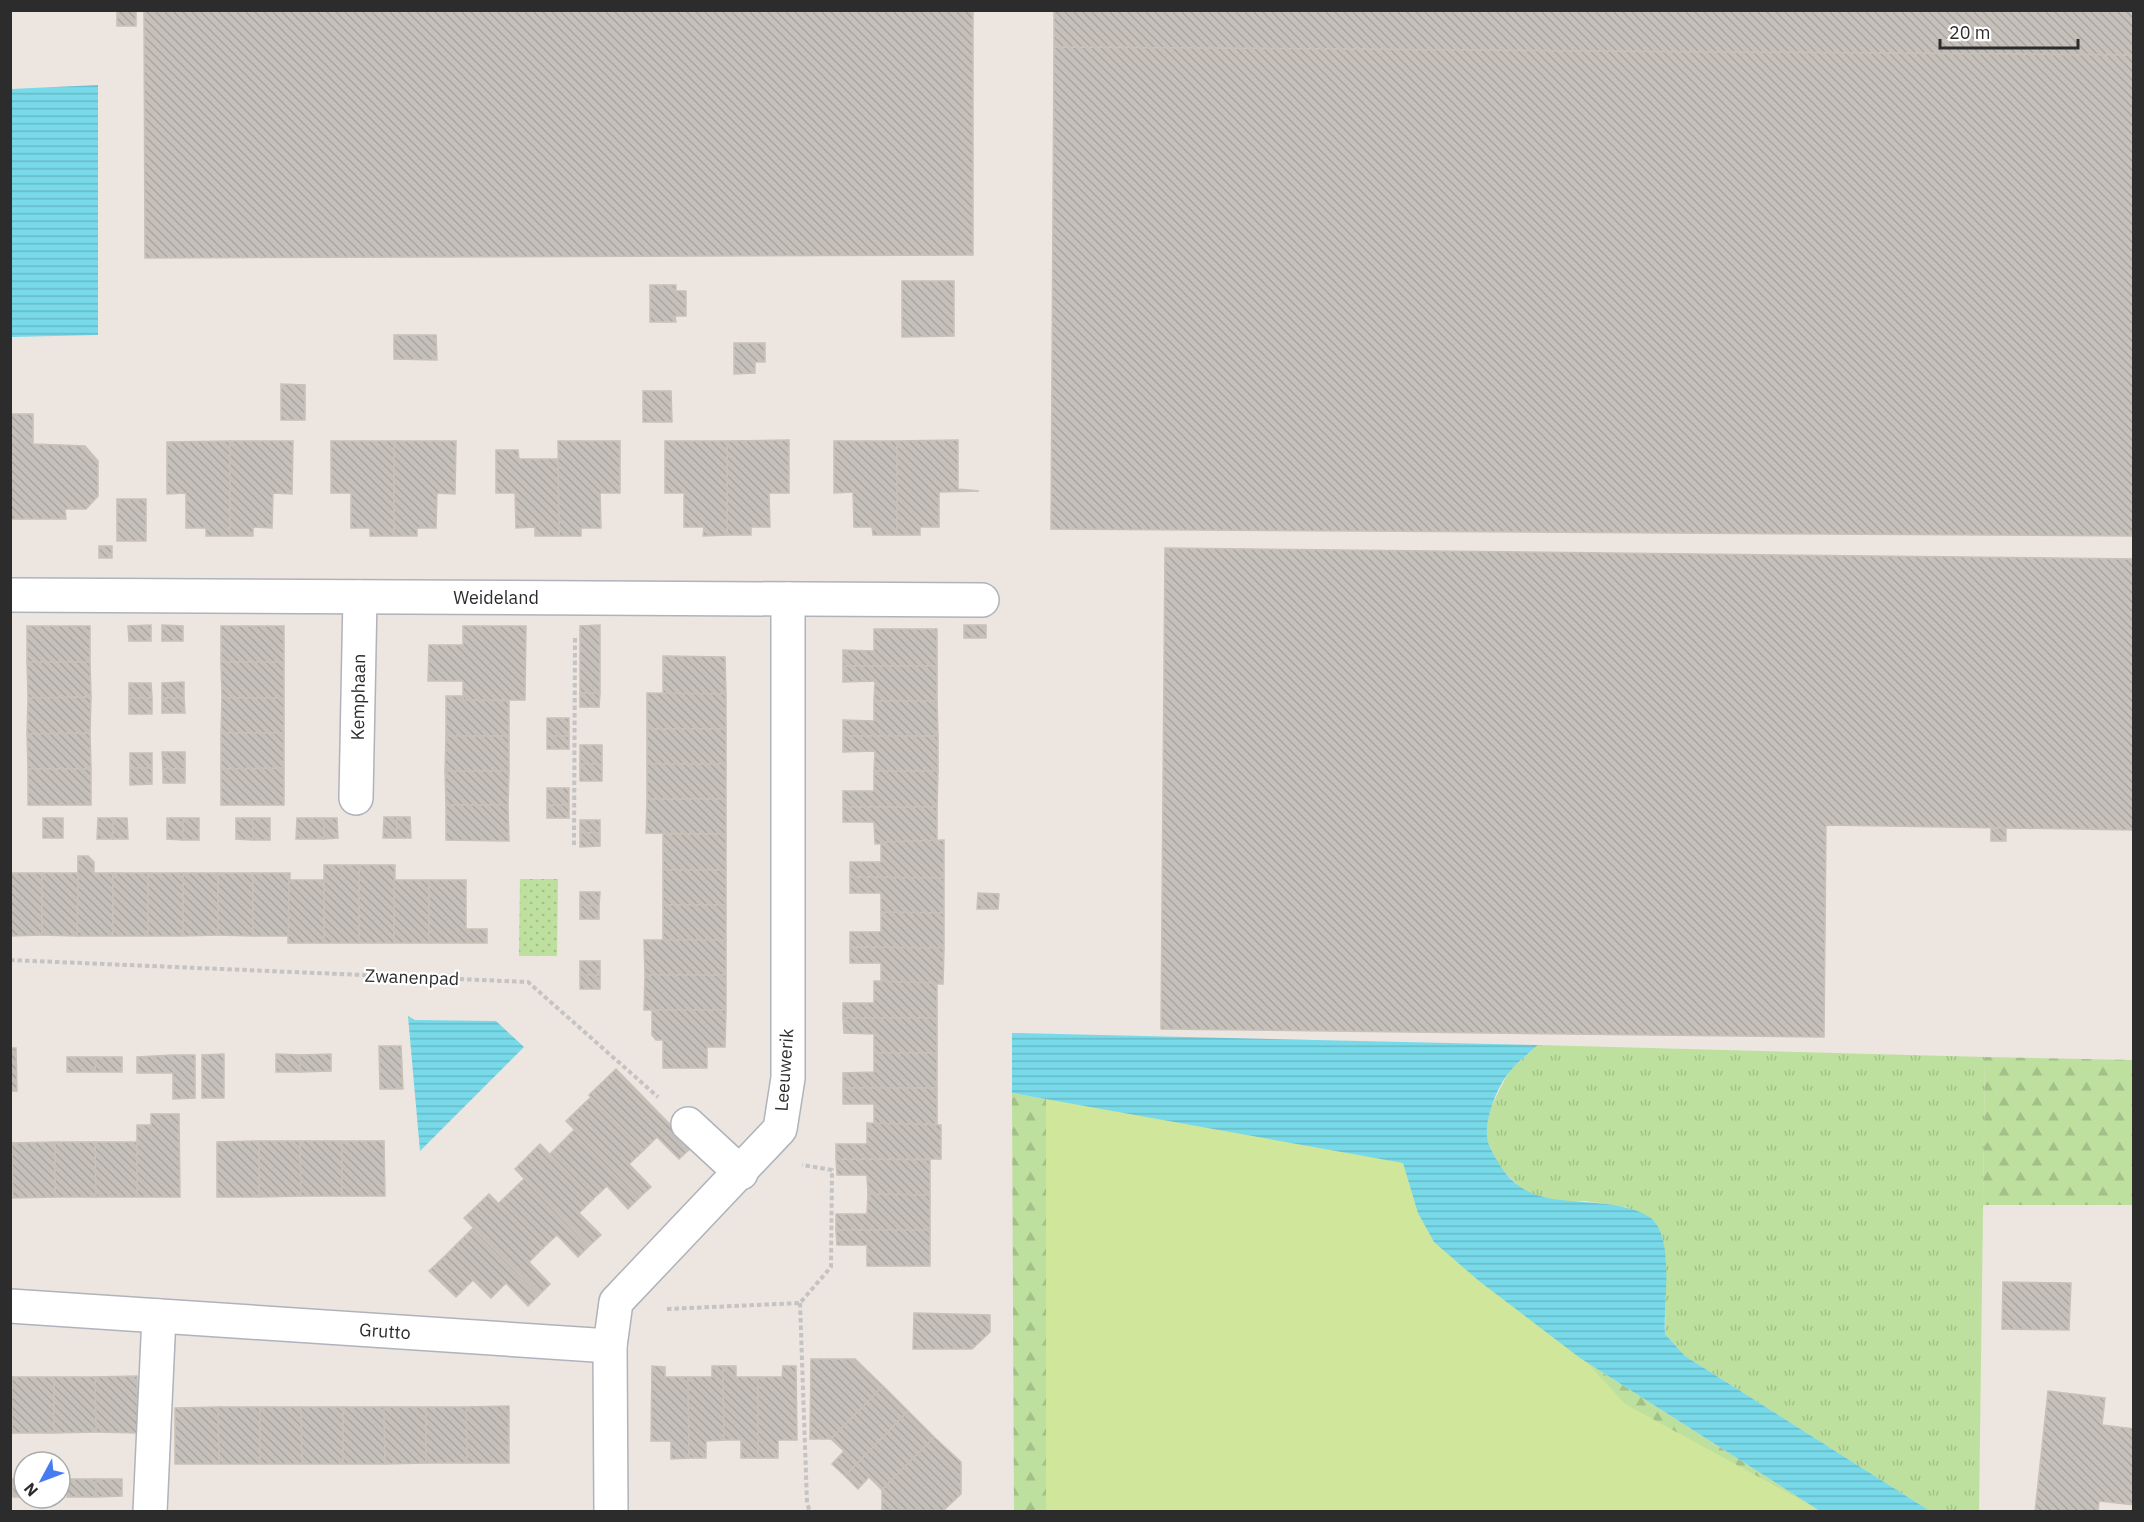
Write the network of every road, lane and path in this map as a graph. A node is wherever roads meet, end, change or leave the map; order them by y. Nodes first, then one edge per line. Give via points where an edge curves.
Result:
1 (10, 595) edge
2 (360, 597) junction
3 (575, 597) junction
4 (788, 599) junction
5 (982, 600) dead end
6 (356, 798) dead end
7 (574, 845) dead end
8 (10, 960) edge
9 (688, 1124) joint
10 (748, 1165) junction
11 (800, 1303) junction
12 (10, 1306) edge
13 (615, 1311) junction
14 (159, 1316) junction
15 (610, 1346) junction
16 (150, 1512) edge
17 (611, 1512) edge
18 (810, 1512) edge

1 - 2 street, Weideland
2 - 3 street, Weideland
2 - 6 street, Kemphaan
3 - 4 street, Weideland
3 - 7 path
4 - 5 street, Weideland
4 - 10 street, Leeuwerik via 788,1078 780,1129
8 - 9 path, Zwanenpad via 528,982
9 - 10 street
10 - 11 path via 832,1170 831,1267
10 - 13 street, Leeuwerik via 616,1302
11 - 13 path
11 - 18 path
12 - 14 street, Grutto
13 - 15 street, Leeuwerik
14 - 15 street, Grutto
14 - 16 street
15 - 17 street, Leeuwerik

